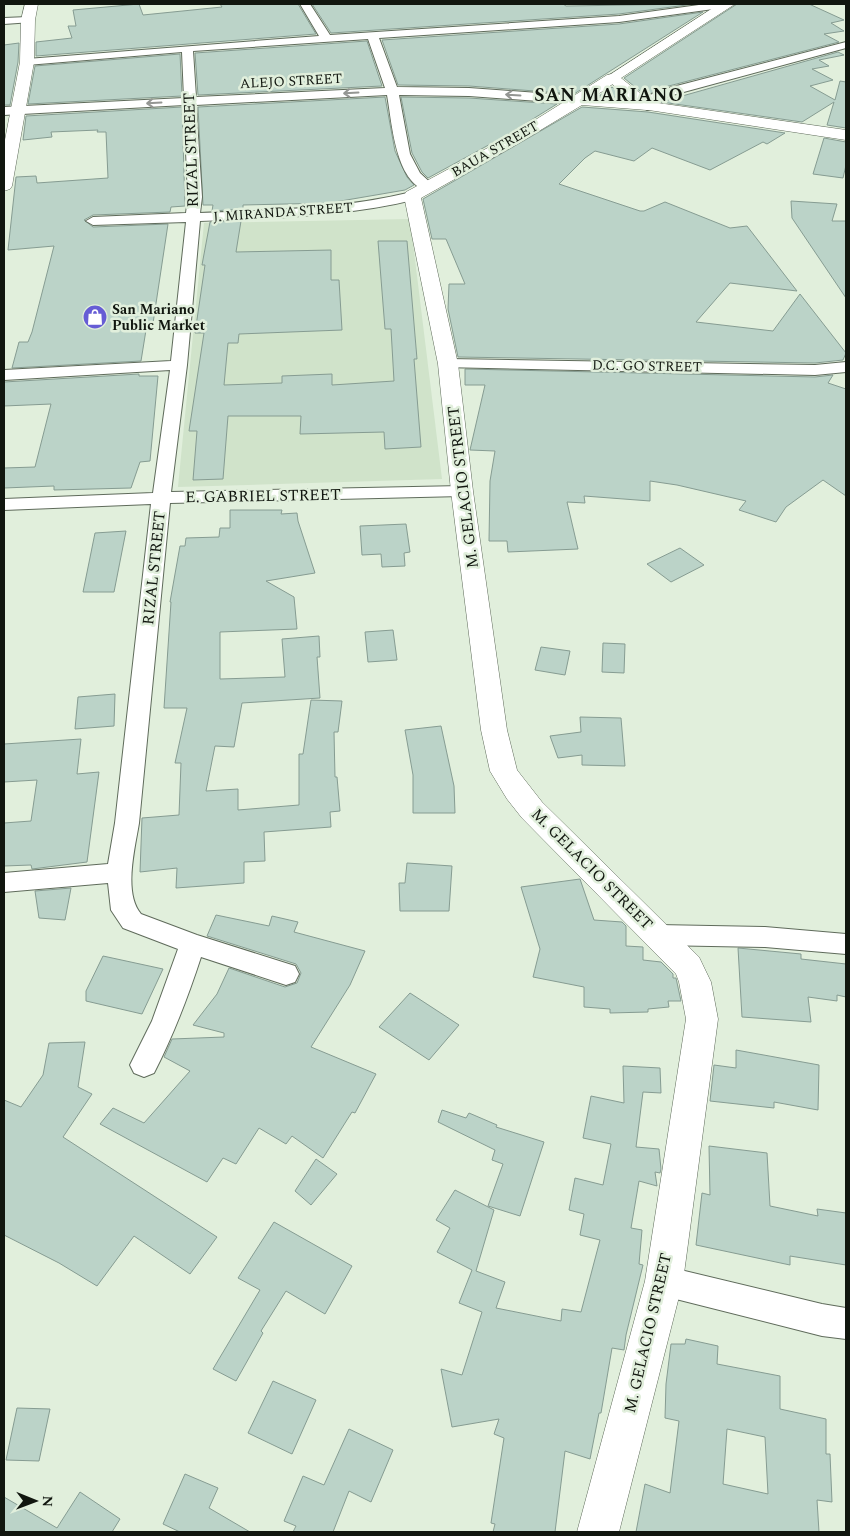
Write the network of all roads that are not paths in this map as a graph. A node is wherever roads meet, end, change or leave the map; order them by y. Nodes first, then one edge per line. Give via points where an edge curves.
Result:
1 (31, 4) edge
2 (305, 4) edge
3 (728, 4) edge
4 (28, 20) junction
5 (4, 21) edge
6 (373, 36) junction
7 (327, 39) junction
8 (846, 45) edge
9 (187, 48) junction
10 (27, 62) junction
11 (612, 78) junction
12 (392, 91) junction
13 (579, 100) junction
14 (189, 102) junction
15 (647, 106) junction
16 (10, 111) edge
17 (846, 135) edge
18 (4, 186) edge
19 (420, 191) junction
20 (193, 218) junction
21 (93, 221) dead end
22 (448, 364) junction
23 (179, 365) junction
24 (846, 367) edge
25 (4, 375) edge
26 (462, 491) junction
27 (161, 498) junction
28 (4, 504) edge
29 (119, 873) junction
30 (4, 882) edge
31 (658, 935) junction
32 (192, 944) junction
33 (846, 944) edge
34 (286, 974) dead end
35 (144, 1065) dead end
36 (664, 1282) junction
37 (846, 1324) edge
38 (598, 1532) edge

1 - 4 street
2 - 7 street
3 - 6 street via 619,19
3 - 11 street, BAUA STREET
4 - 5 street
4 - 10 street
6 - 7 street
6 - 12 street
7 - 9 street
8 - 15 street via 665,93 652,99
9 - 10 street
9 - 14 street, RIZAL STREET
10 - 16 street
11 - 13 street, BAUA STREET
11 - 15 street
13 -> 12 street, ALEJO STREET via 469,92
12 -> 14 street, ALEJO STREET
12 - 19 street via 404,154
13 - 15 street
13 - 19 street, BAUA STREET
14 -> 16 street, ALEJO STREET
14 - 20 street, RIZAL STREET via 194,165
15 - 17 street
16 - 18 street
19 - 20 street, J. MIRANDA STREET via 385,203 356,208
19 - 22 street, M. GELACIO STREET
20 - 21 street, J. MIRANDA STREET
20 - 23 street, RIZAL STREET
22 - 24 street, D.C. GO STREET via 815,370
22 - 26 street, M. GELACIO STREET
23 - 25 street
23 - 27 street, RIZAL STREET
26 - 27 street, E. GABRIEL STREET
26 - 31 street, M. GELACIO STREET via 494,730 504,771 532,810
27 - 28 street, E. GABRIEL STREET
27 - 29 street, RIZAL STREET via 137,735
29 - 30 street
29 - 32 street, RIZAL STREET via 123,910 132,921
31 - 33 street via 766,937
31 - 36 street, M. GELACIO STREET via 688,966 702,1019
32 - 34 street, RIZAL STREET
32 - 35 street via 177,990
36 - 37 street
36 - 38 street, M. GELACIO STREET

